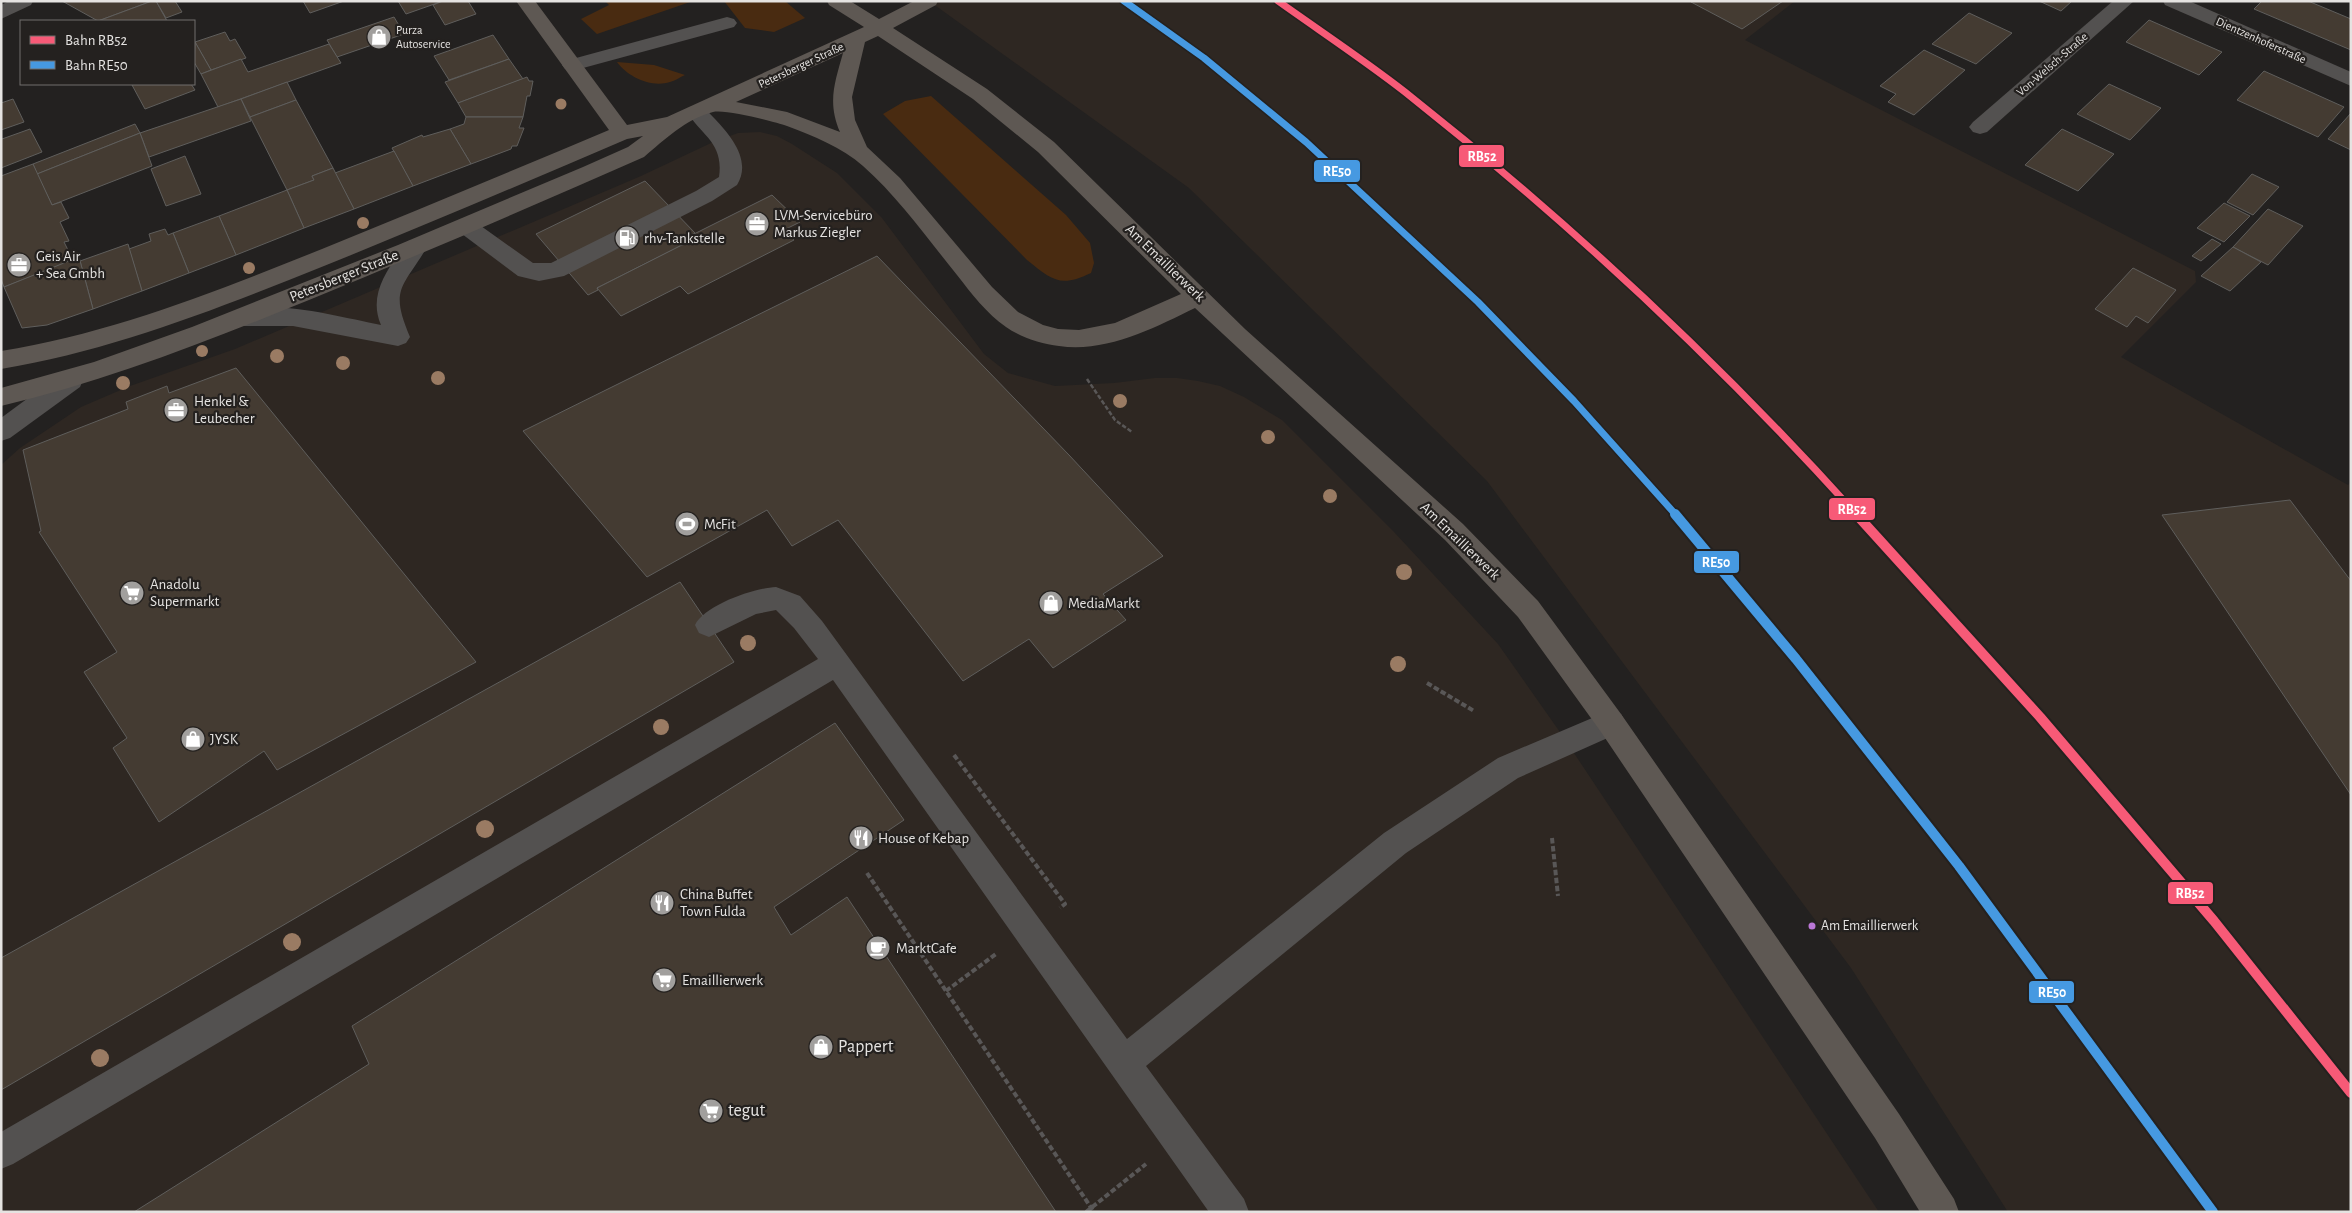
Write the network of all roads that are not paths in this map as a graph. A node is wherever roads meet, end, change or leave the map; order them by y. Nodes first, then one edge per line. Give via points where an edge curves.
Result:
1 (24, 1) edge
2 (525, 1) edge
3 (929, 1) edge
4 (2125, 1) edge
5 (2172, 1) edge
6 (839, 3) edge
7 (1, 13) edge
8 (727, 23) dead end
9 (856, 40) junction
10 (572, 65) junction
11 (2351, 80) edge
12 (705, 109) junction
13 (672, 123) junction
14 (1980, 127) dead end
15 (622, 133) junction
16 (858, 150) junction
17 (466, 226) junction
18 (416, 247) junction
19 (1198, 296) junction
20 (244, 316) junction
21 (1, 360) edge
22 (71, 380) junction
23 (1, 397) edge
24 (1, 431) edge
25 (709, 625) dead end
26 (837, 663) junction
27 (1611, 723) junction
28 (1123, 1063) junction
29 (1, 1152) edge
30 (1231, 1212) edge
31 (1941, 1212) edge

1 - 7 street
2 - 10 main road
3 - 9 main road, Petersberger Straße
4 - 14 street, Von-Welsch-Straße
5 - 11 street, Dientzenhoferstraße
6 - 19 main road, Am Emaillierwerk via 980,94 1046,148
8 - 10 street
9 - 12 main road, Petersberger Straße
9 - 16 main road via 842,97 845,120
10 - 15 main road
12 - 13 main road, Petersberger Straße
12 - 16 main road via 771,114
12 - 17 street via 730,150 732,165 728,180 704,196 556,270 539,273 526,270
13 - 15 main road, Petersberger Straße
13 - 17 main road, Petersberger Straße via 636,152
15 - 21 main road, Petersberger Straße via 320,259 166,318 115,334
16 - 19 main road via 914,208 994,302 1011,319 1028,328 1055,337 1085,339 1132,327
17 - 18 main road, Petersberger Straße
18 - 20 main road, Petersberger Straße
18 - 20 street via 387,296 387,311 398,337 293,317
19 - 27 main road, Am Emaillierwerk via 1454,532 1515,595
20 - 22 main road, Petersberger Straße via 134,360
22 - 23 main road, Petersberger Straße
22 - 24 street
25 - 26 street via 763,599 784,600
26 - 28 street
26 - 29 street
27 - 28 street via 1508,768 1396,843
27 - 31 main road, Am Emaillierwerk via 1887,1126
28 - 30 street

